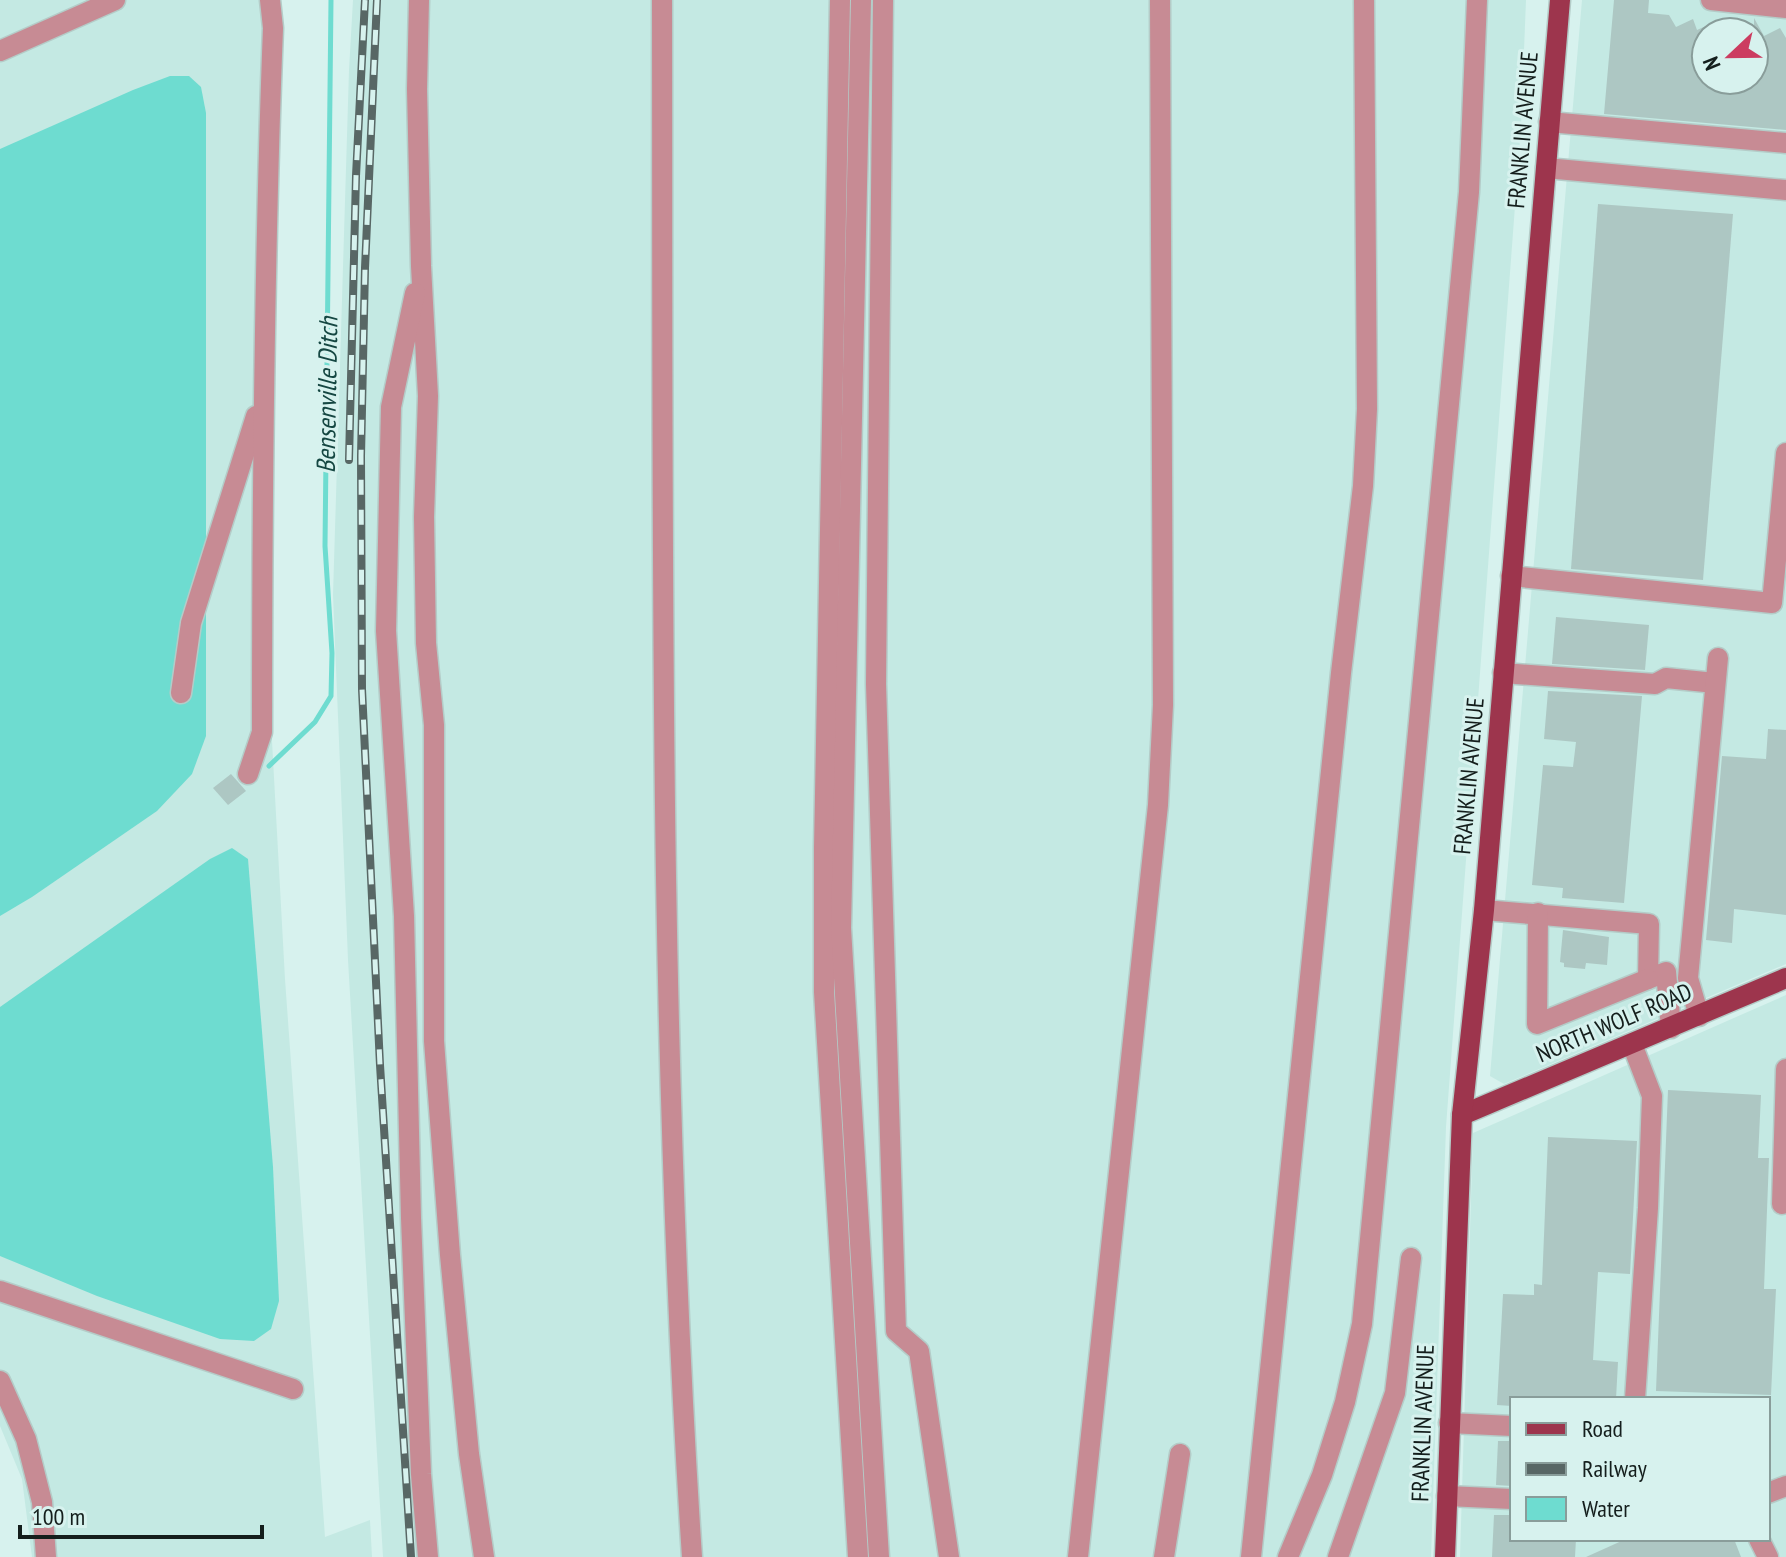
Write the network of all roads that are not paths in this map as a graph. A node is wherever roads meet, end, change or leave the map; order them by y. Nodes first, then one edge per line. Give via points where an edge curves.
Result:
1 (115, 0) edge
2 (270, 0) edge
3 (419, 0) edge
4 (662, 0) edge
5 (840, 0) edge
6 (861, 0) edge
7 (883, 0) edge
8 (1160, 0) edge
9 (1364, 0) edge
10 (1477, 0) edge
11 (1560, 0) edge
12 (1711, 0) edge
13 (1786, 8) edge
14 (0, 51) edge
15 (1549, 122) junction
16 (1786, 143) edge
17 (1546, 168) junction
18 (1786, 190) edge
19 (421, 266) junction
20 (262, 398) junction
21 (1786, 453) edge
22 (1511, 576) junction
23 (1718, 658) dead end
24 (1503, 673) junction
25 (1715, 683) junction
26 (181, 693) dead end
27 (248, 774) dead end
28 (1484, 910) junction
29 (1538, 913) junction
30 (1786, 978) edge
31 (1648, 979) junction
32 (1699, 1016) junction
33 (1671, 1028) junction
34 (1632, 1044) junction
35 (1786, 1069) edge
36 (1462, 1115) junction
37 (1782, 1204) dead end
38 (1411, 1258) dead end
39 (0, 1291) edge
40 (0, 1381) edge
41 (293, 1389) dead end
42 (1635, 1397) edge
43 (1449, 1423) junction
44 (1510, 1426) edge
45 (1180, 1454) dead end
46 (1447, 1496) junction
47 (1510, 1499) edge
48 (46, 1557) edge
49 (428, 1557) edge
50 (484, 1557) edge
51 (692, 1557) edge
52 (858, 1557) edge
53 (879, 1557) edge
54 (949, 1557) edge
55 (1078, 1557) edge
56 (1164, 1557) edge
57 (1251, 1557) edge
58 (1288, 1557) edge
59 (1338, 1557) edge
60 (1445, 1557) edge

1 - 14 lane
2 - 20 lane
3 - 19 lane
4 - 51 lane via 664,795 680,1378
5 - 52 lane via 824,992
6 - 53 lane via 841,928
7 - 54 lane via 876,684 896,1331 919,1351
8 - 55 lane via 1163,705 1158,805
9 - 57 lane via 1363,486
10 - 58 lane via 1469,192 1362,1324 1322,1475
11 - 15 main road, FRANKLIN AVENUE
12 - 13 lane
15 - 16 lane
15 - 17 main road, FRANKLIN AVENUE
17 - 18 lane
17 - 22 main road, FRANKLIN AVENUE
19 - 49 lane via 391,407 386,631 404,916 411,1218
19 - 50 lane via 428,396 426,643 434,725 434,1041 452,1286
20 - 26 lane via 191,623
20 - 27 lane via 262,732
21 - 22 lane via 1772,603
22 - 24 main road, FRANKLIN AVENUE
23 - 25 lane
24 - 25 lane
24 - 28 main road, FRANKLIN AVENUE
25 - 32 lane via 1688,978
28 - 29 lane
28 - 36 main road, FRANKLIN AVENUE
29 - 31 lane via 1649,924
29 - 31 lane via 1537,1024
30 - 32 main road, NORTH WOLF ROAD
31 - 33 lane via 1666,972
32 - 33 main road, NORTH WOLF ROAD
33 - 34 main road, NORTH WOLF ROAD
34 - 36 main road, NORTH WOLF ROAD
34 - 42 lane via 1652,1096
35 - 37 lane
36 - 43 main road, FRANKLIN AVENUE
38 - 59 lane via 1395,1393
39 - 41 lane
40 - 48 lane via 26,1439 42,1502
43 - 44 lane
43 - 46 main road, FRANKLIN AVENUE
45 - 56 lane
46 - 47 lane
46 - 60 main road, FRANKLIN AVENUE

